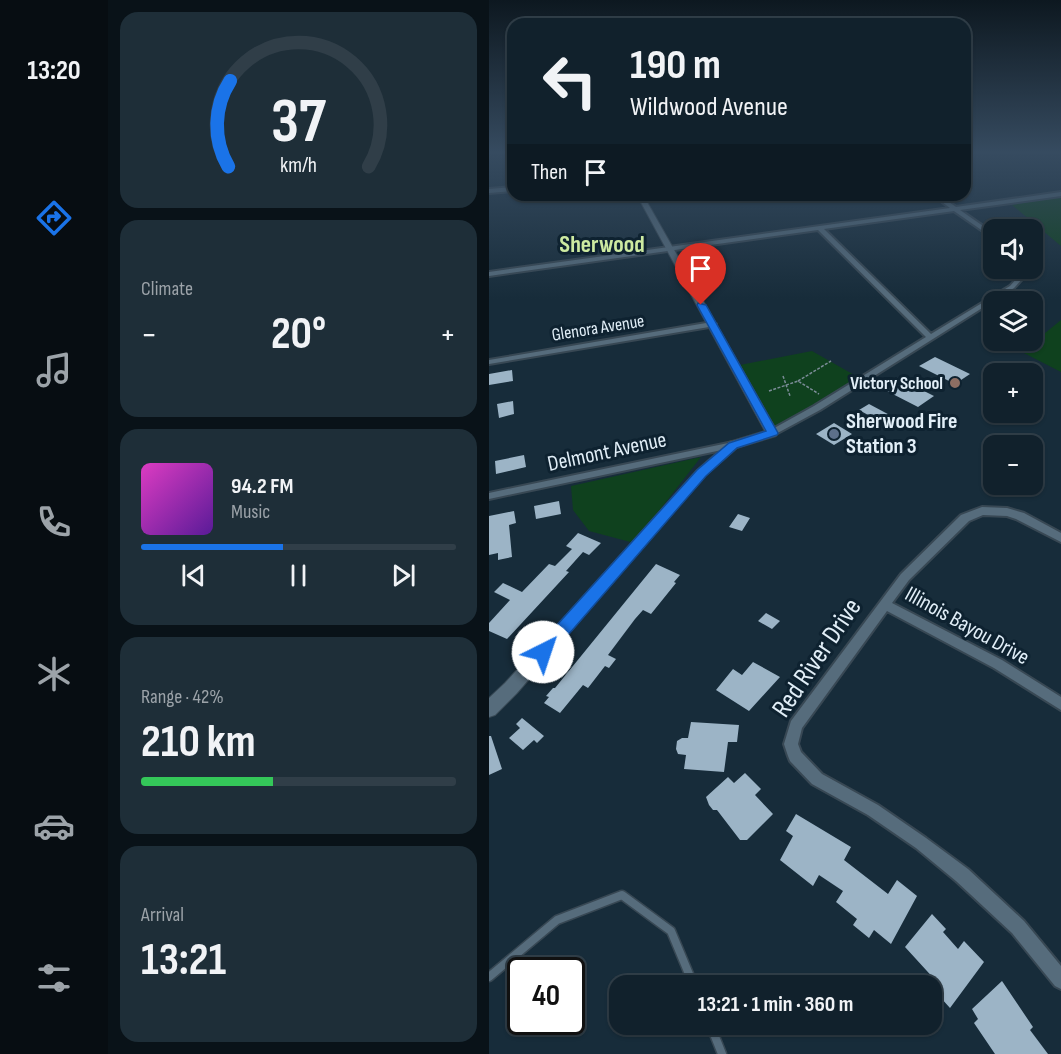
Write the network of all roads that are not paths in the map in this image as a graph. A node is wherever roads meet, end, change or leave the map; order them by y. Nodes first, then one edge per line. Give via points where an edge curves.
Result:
1 (643, 201) edge
2 (944, 201) edge
3 (1013, 201) edge
4 (955, 210) junction
5 (819, 228) junction
6 (983, 229) edge
7 (669, 249) junction
8 (489, 274) edge
9 (1019, 279) edge
10 (712, 324) junction
11 (930, 337) junction
12 (489, 362) edge
13 (773, 433) junction
14 (733, 445) junction
15 (489, 496) edge
16 (1061, 538) edge
17 (883, 604) junction
18 (1061, 704) edge
19 (489, 709) edge
20 (689, 975) edge
21 (489, 977) edge
22 (1061, 980) edge
23 (714, 1035) edge
24 (722, 1054) edge

1 - 7 street
2 - 4 street
3 - 4 street
4 - 5 street
4 - 6 street
5 - 7 street
5 - 11 street
7 - 8 street
7 - 10 street
9 - 11 street
10 - 12 street, Glenora Avenue
10 - 13 street
11 - 13 street
13 - 14 street
14 - 15 street, Delmont Avenue
14 - 19 street via 701,473
16 - 17 street, Red River Drive via 1007,512 971,514 905,576
17 - 18 street, Illinois Bayou Drive via 997,664
17 - 22 street, Red River Drive via 796,725 791,744 795,756 817,779 873,810 962,875 1018,927
20 - 21 lane via 671,932 622,895 557,920
23 - 24 lane

